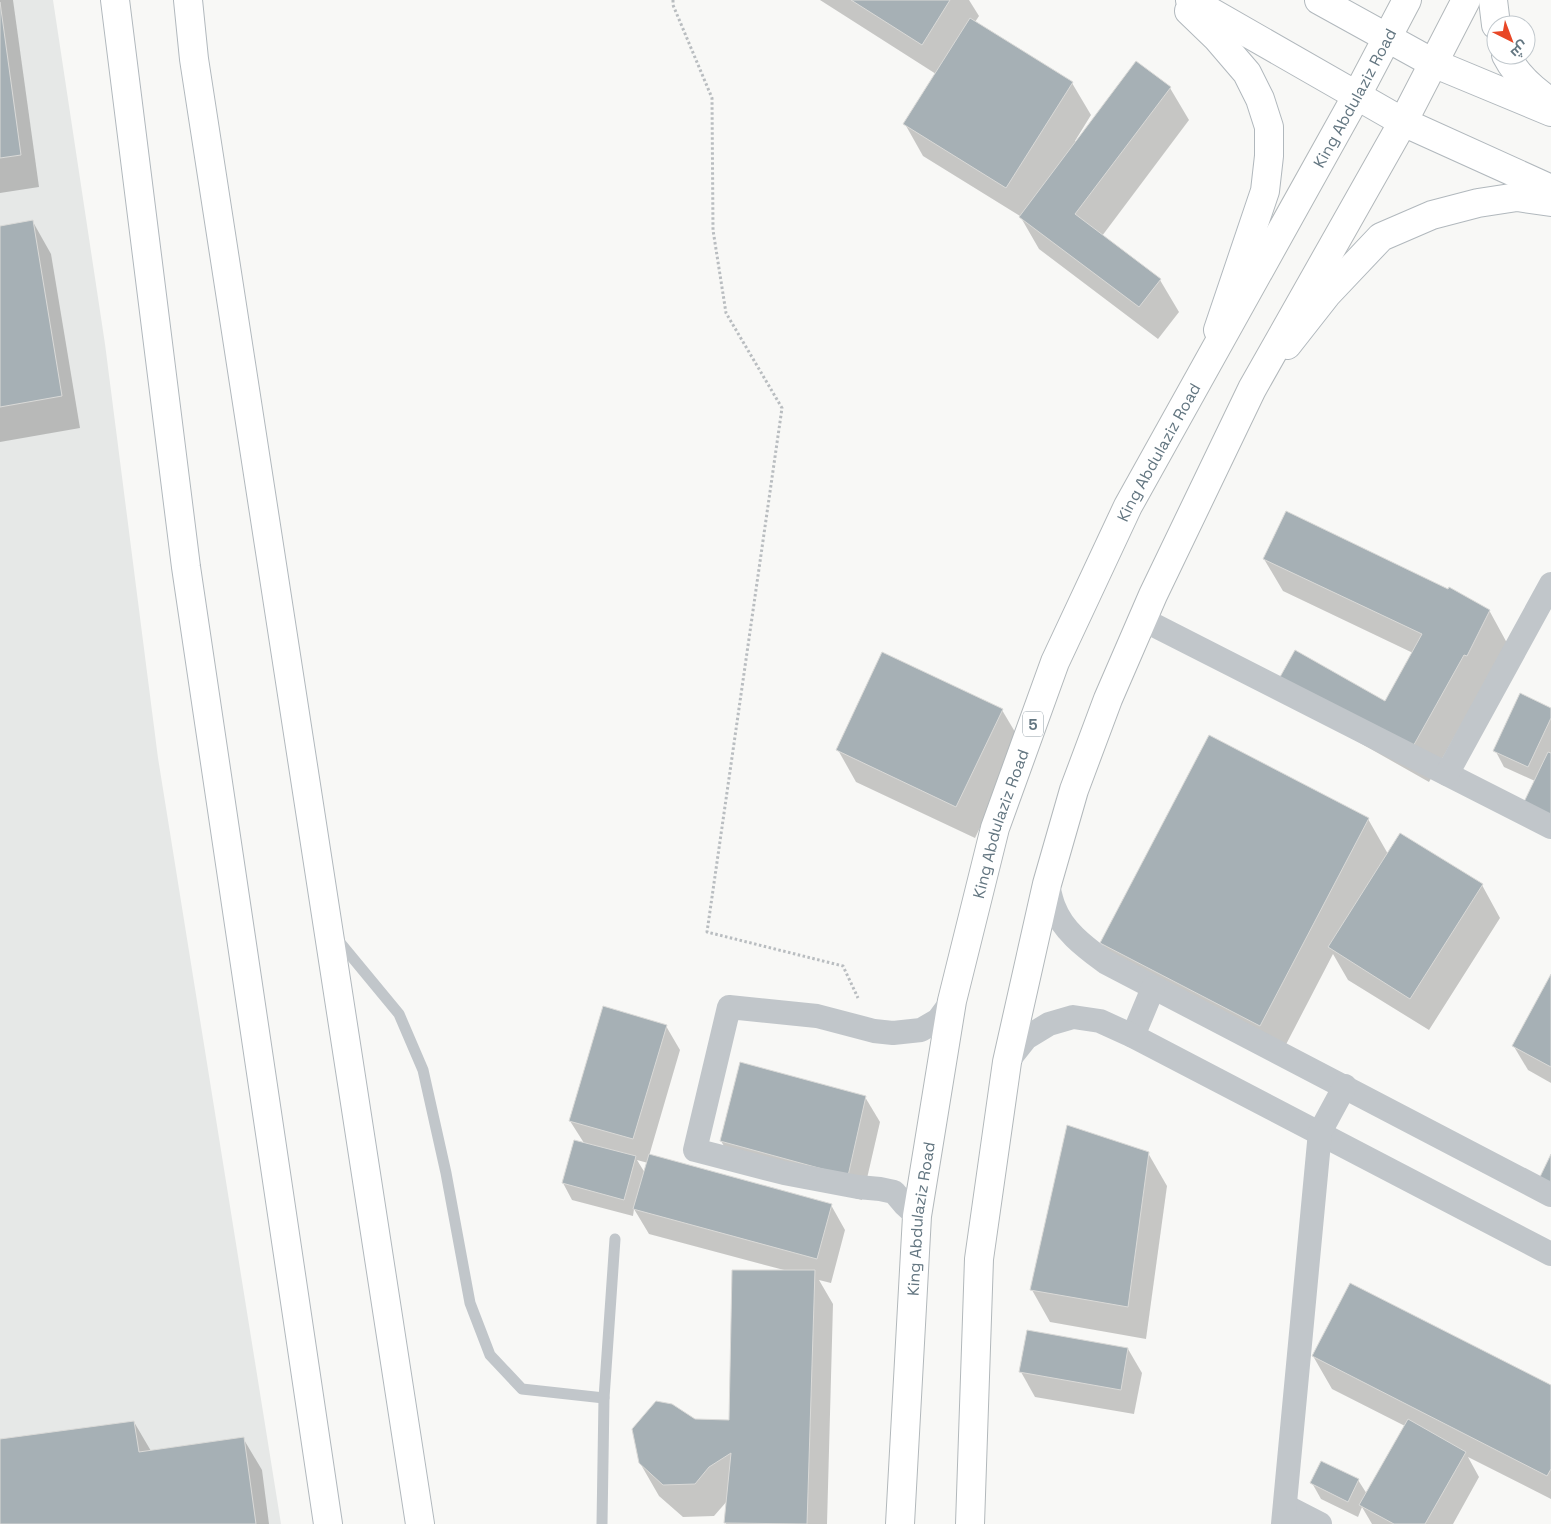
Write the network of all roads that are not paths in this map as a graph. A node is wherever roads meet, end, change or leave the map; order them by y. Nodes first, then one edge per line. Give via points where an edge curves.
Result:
1 (115, 0) edge
2 (188, 0) edge
3 (1177, 0) edge
4 (1190, 0) edge
5 (1319, 0) edge
6 (1407, 0) edge
7 (1466, 0) edge
8 (1493, 0) edge
9 (1495, 15) edge
10 (1387, 39) junction
11 (1433, 63) junction
12 (1511, 65) edge
13 (1357, 95) junction
14 (1551, 102) edge
15 (1551, 112) edge
16 (1403, 122) junction
17 (1551, 189) edge
18 (1551, 202) edge
19 (1206, 365) junction
20 (1252, 389) junction
21 (1551, 584) edge
22 (1142, 619) junction
23 (1447, 774) junction
24 (1551, 827) edge
25 (1047, 884) junction
26 (327, 927) junction
27 (1153, 988) junction
28 (952, 1001) junction
29 (1133, 1036) junction
30 (1007, 1062) junction
31 (1345, 1086) junction
32 (1320, 1132) junction
33 (1551, 1195) edge
34 (917, 1216) junction
35 (615, 1239) dead end
36 (1551, 1254) edge
37 (604, 1398) junction
38 (1284, 1515) edge
39 (328, 1524) edge
40 (420, 1524) edge
41 (602, 1524) edge
42 (900, 1524) edge
43 (970, 1524) edge
44 (1320, 1524) edge

1 - 39 main road via 186,567
2 - 26 main road via 194,59
3 - 19 main road via 1217,38 1247,73 1269,127 1265,191
4 - 13 main road
5 - 10 main road
6 - 10 main road, King Abdulaziz Road / 5
7 - 11 main road
8 - 9 main road
10 - 11 main road
10 - 13 main road, King Abdulaziz Road / 5
11 - 15 main road
11 - 16 main road
12 - 14 main road via 1534,91
13 - 16 main road
13 - 19 main road, King Abdulaziz Road / 5
16 - 17 main road
16 - 20 main road
18 - 20 main road via 1517,197 1478,202 1432,215 1382,237 1327,294
19 - 28 main road, King Abdulaziz Road / 5 via 1128,506 1055,662 995,828
20 - 22 main road
21 - 23 street
22 - 23 street
22 - 25 main road via 1074,790
23 - 24 street
25 - 27 street via 1054,908 1080,942 1105,962
25 - 30 main road
26 - 37 lane via 399,1014 423,1070 470,1303 490,1355 522,1389
26 - 40 main road
27 - 29 street
27 - 31 street
28 - 34 main road, King Abdulaziz Road / 5
28 - 34 street via 938,1020 920,1030 893,1033 817,1016 729,1007 695,1150 784,1173 894,1192
29 - 30 street via 1100,1021 1073,1017 1049,1024 1026,1038
29 - 32 street
30 - 43 main road via 979,1259
31 - 32 street
31 - 33 street
32 - 36 street
32 - 38 street
34 - 42 main road, King Abdulaziz Road / 5
35 - 37 lane
37 - 41 lane
38 - 44 street

